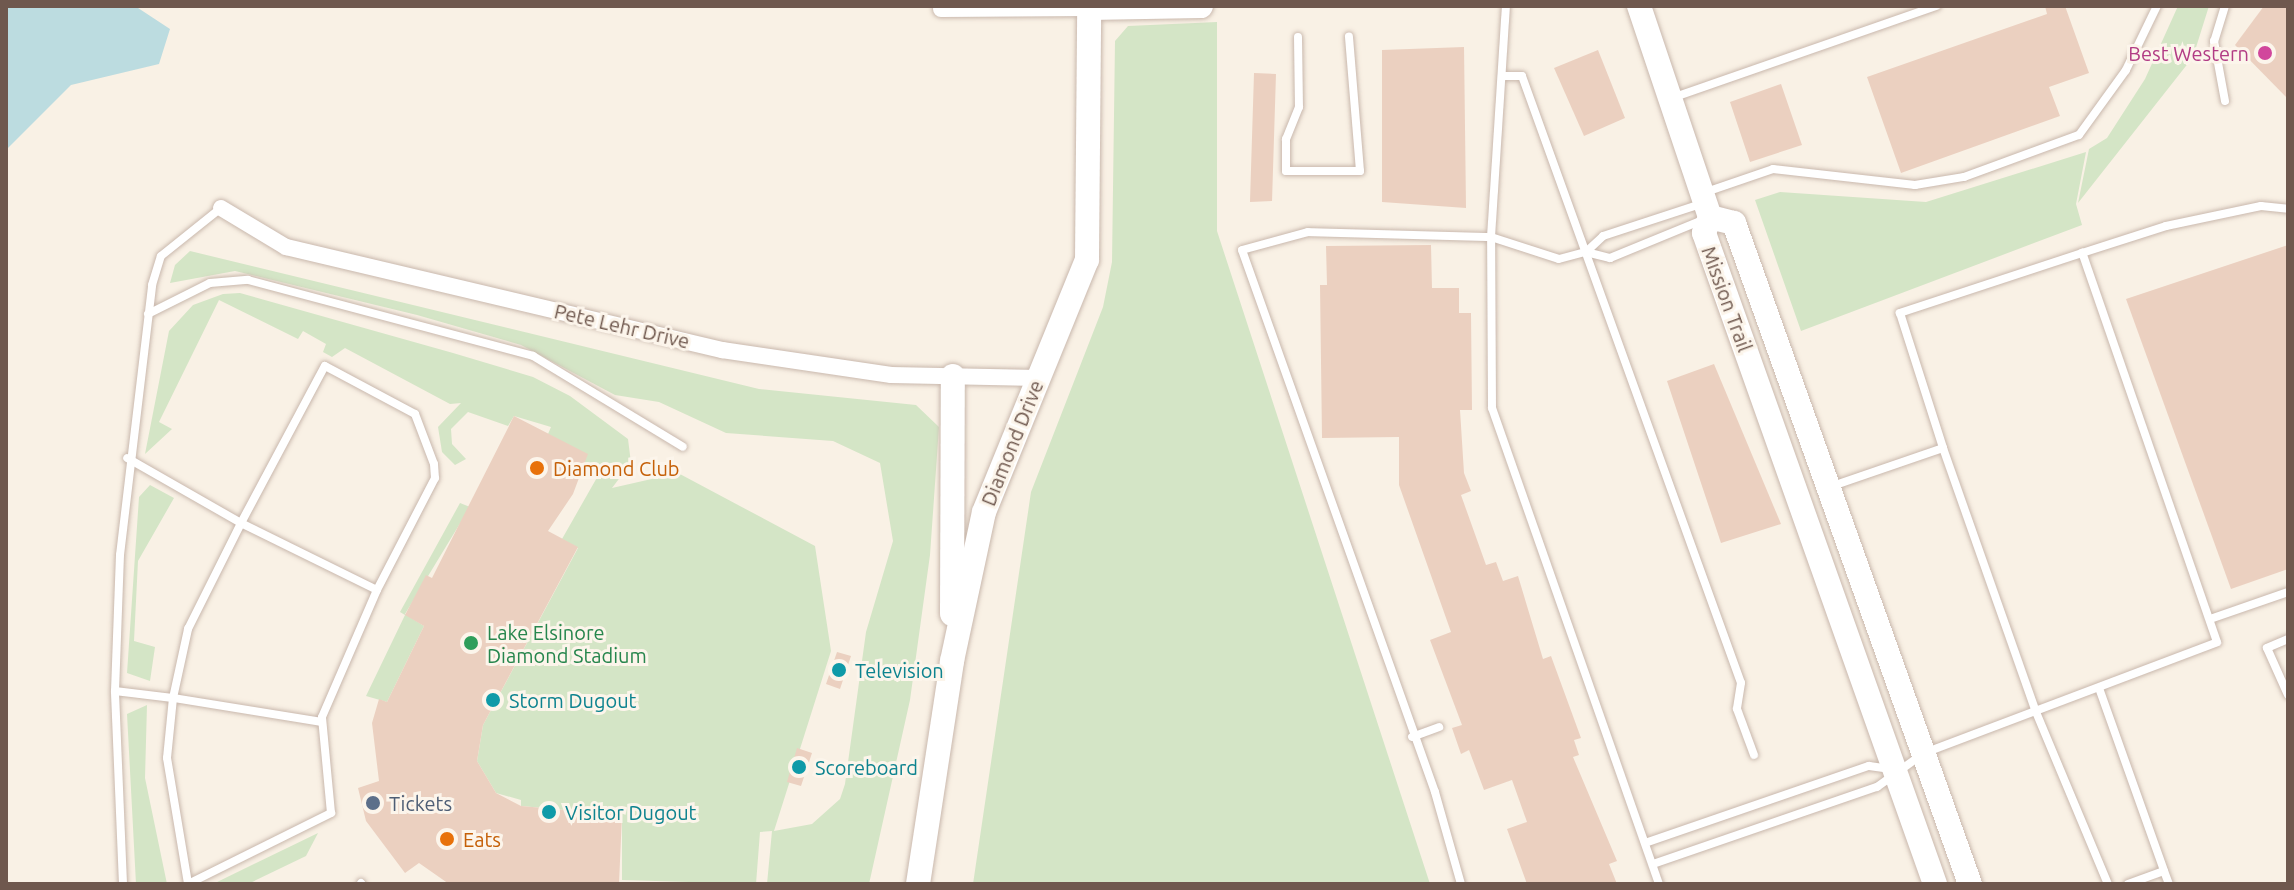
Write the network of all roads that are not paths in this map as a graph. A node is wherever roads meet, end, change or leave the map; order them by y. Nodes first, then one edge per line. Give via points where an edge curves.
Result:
1 (1201, 6) edge
2 (1506, 6) edge
3 (1639, 6) edge
4 (1937, 6) edge
5 (2157, 6) edge
6 (2225, 6) edge
7 (1089, 7) edge
8 (941, 9) dead end
9 (1349, 36) dead end
10 (1298, 37) dead end
11 (1505, 76) junction
12 (1670, 99) junction
13 (2225, 101) dead end
14 (1706, 204) junction
15 (221, 208) joint
16 (2288, 209) edge
17 (1491, 237) junction
18 (1586, 252) junction
19 (2082, 253) junction
20 (148, 314) junction
21 (953, 376) junction
22 (1038, 378) junction
23 (683, 447) dead end
24 (1943, 448) junction
25 (127, 458) junction
26 (1829, 488) junction
27 (241, 523) junction
28 (377, 590) junction
29 (2288, 592) edge
30 (2213, 618) junction
31 (2288, 639) edge
32 (952, 661) junction
33 (2099, 688) junction
34 (115, 691) junction
35 (2288, 695) edge
36 (173, 698) junction
37 (2036, 712) junction
38 (322, 722) junction
39 (1439, 727) dead end
40 (1412, 737) junction
41 (1924, 753) junction
42 (1754, 755) dead end
43 (1895, 770) junction
44 (1645, 843) junction
45 (1653, 864) junction
46 (2164, 871) junction
47 (123, 884) edge
48 (918, 884) edge
49 (1461, 884) edge
50 (1659, 884) edge
51 (1935, 884) edge
52 (1970, 884) edge
53 (2108, 884) edge
54 (2128, 884) edge
55 (2169, 884) edge

1 - 7 main road
2 - 11 lane
3 - 12 main road
4 - 12 lane
5 - 14 lane via 2126,70 2079,135 1964,177 1915,185 1773,169
6 - 13 lane via 2214,41
7 - 8 street
7 - 22 main road, Diamond Drive via 1087,260
9 - 10 lane via 1360,171 1286,171 1286,139 1299,107
11 - 17 lane
11 - 18 lane via 1522,76
12 - 14 main road
14 - 18 lane via 1603,236
14 - 18 lane via 1610,258
14 - 26 main road, Mission Trail via 1734,223
14 - 43 main road, Mission Trail via 1704,233
15 - 20 lane via 161,256
15 - 21 street, Pete Lehr Drive via 286,247 722,350 811,367
16 - 19 lane via 2261,206 2166,226
17 - 18 lane via 1559,259
17 - 40 lane via 1308,232 1242,250
17 - 44 lane via 1492,408
18 - 42 lane via 1741,683 1737,709
19 - 24 lane via 1900,313
19 - 30 lane
20 - 23 lane via 210,283 248,280 533,356
20 - 25 lane
21 - 22 street, Pete Lehr Drive
21 - 32 main road
22 - 32 main road, Diamond Drive via 984,512
24 - 26 lane
24 - 37 lane
25 - 27 lane
25 - 34 lane
26 - 41 main road, Mission Trail
27 - 28 lane
27 - 28 lane via 325,366 415,414 434,464 435,478
27 - 36 lane via 188,629
28 - 38 lane
29 - 30 lane
30 - 33 lane via 2217,642
31 - 35 lane via 2267,648
32 - 48 main road, Diamond Drive
33 - 37 lane
33 - 46 lane
34 - 36 lane
34 - 47 lane
36 - 38 lane
36 - 38 lane via 167,758 188,884 331,813
37 - 41 lane
37 - 53 lane
39 - 40 lane
40 - 49 lane
41 - 43 lane
41 - 52 main road, Mission Trail
43 - 44 lane via 1869,766
43 - 45 lane via 1877,787
43 - 51 main road, Mission Trail
44 - 45 lane
45 - 50 lane
46 - 54 lane
46 - 55 lane

